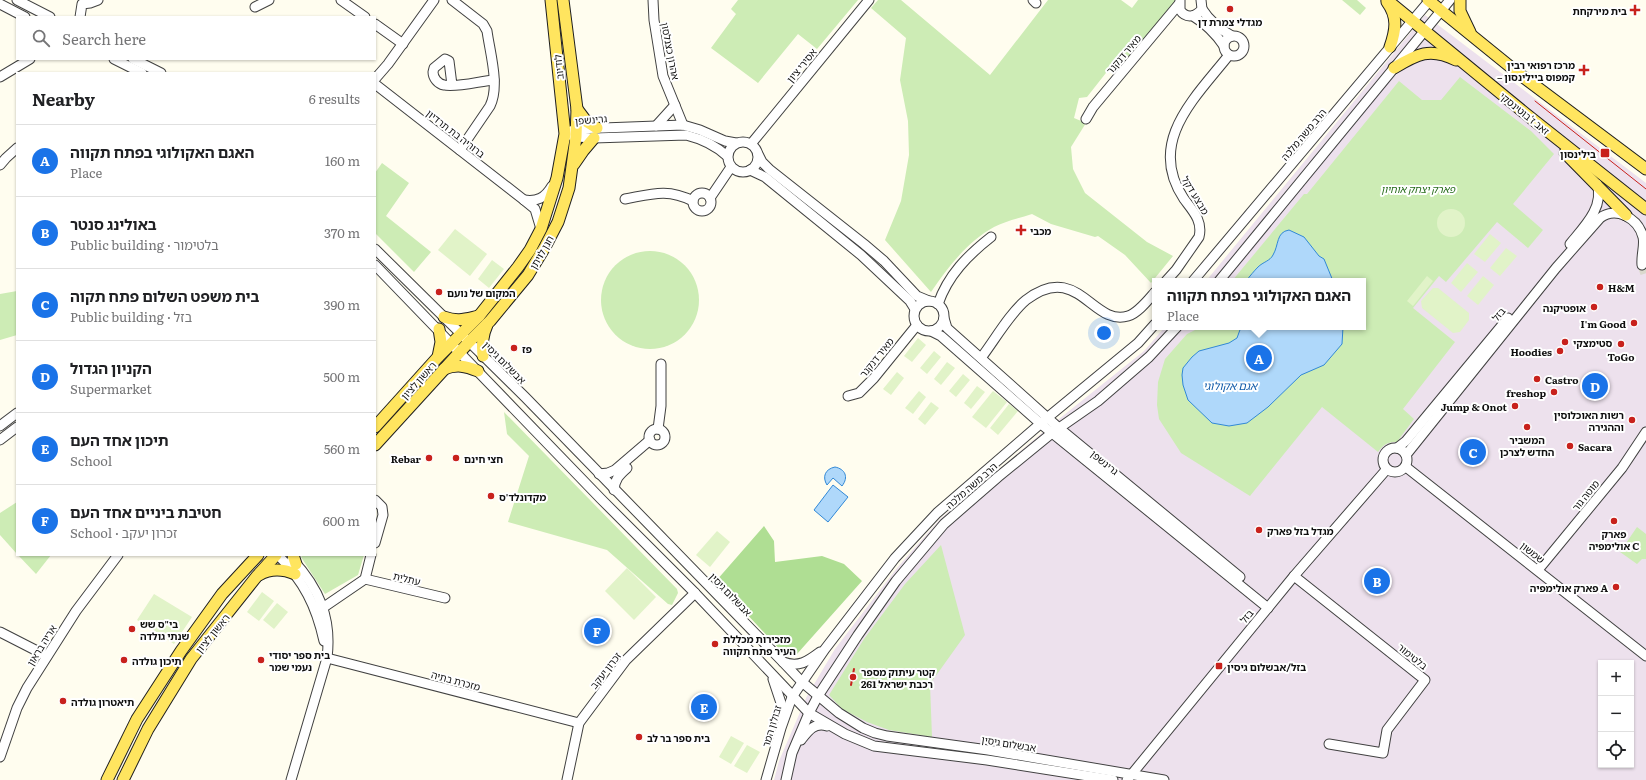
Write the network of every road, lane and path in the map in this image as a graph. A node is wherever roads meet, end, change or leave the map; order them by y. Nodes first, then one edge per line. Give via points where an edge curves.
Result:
1 (17, 0) edge
2 (98, 0) edge
3 (269, 0) edge
4 (341, 0) edge
5 (434, 0) edge
6 (452, 0) edge
7 (551, 0) edge
8 (563, 0) edge
9 (653, 0) edge
10 (869, 0) edge
11 (1387, 0) edge
12 (1429, 0) edge
13 (1450, 0) edge
14 (1460, 0) edge
15 (82, 2) edge
16 (1179, 2) edge
17 (0, 4) edge
18 (1201, 5) edge
19 (255, 7) dead end
20 (1441, 11) junction
21 (23, 16) edge
22 (48, 16) edge
23 (79, 16) edge
24 (364, 16) edge
25 (1193, 16) junction
26 (1412, 20) junction
27 (376, 25) edge
28 (1426, 30) junction
29 (1232, 36) junction
30 (1473, 38) junction
31 (403, 44) junction
32 (1224, 46) junction
33 (1390, 47) junction
34 (1229, 54) junction
35 (28, 60) edge
36 (116, 60) edge
37 (135, 60) edge
38 (1467, 65) junction
39 (1394, 68) junction
40 (140, 72) edge
41 (159, 72) edge
42 (0, 77) edge
43 (376, 78) edge
44 (494, 80) junction
45 (376, 85) edge
46 (452, 85) dead end
47 (674, 105) junction
48 (576, 108) junction
49 (1526, 114) junction
50 (1086, 119) dead end
51 (683, 125) junction
52 (656, 126) junction
53 (576, 133) junction
54 (596, 133) junction
55 (565, 134) junction
56 (736, 143) junction
57 (751, 144) junction
58 (16, 149) edge
59 (460, 150) junction
60 (758, 154) junction
61 (727, 156) junction
62 (0, 165) edge
63 (732, 167) junction
64 (1646, 169) edge
65 (571, 170) junction
66 (750, 170) junction
67 (558, 178) junction
68 (1597, 184) junction
69 (710, 198) junction
70 (625, 199) dead end
71 (524, 200) junction
72 (693, 201) junction
73 (1646, 209) edge
74 (1626, 215) junction
75 (541, 229) junction
76 (991, 237) dead end
77 (376, 250) edge
78 (1642, 265) dead end
79 (376, 266) edge
80 (1168, 278) edge
81 (1196, 278) edge
82 (1221, 278) edge
83 (1152, 295) edge
84 (933, 302) junction
85 (915, 309) junction
86 (479, 316) junction
87 (444, 317) junction
88 (944, 318) junction
89 (490, 321) junction
90 (917, 325) junction
91 (1152, 328) edge
92 (439, 330) junction
93 (1174, 330) edge
94 (931, 331) junction
95 (465, 338) junction
96 (452, 343) junction
97 (460, 352) junction
98 (483, 356) junction
99 (438, 357) junction
100 (981, 358) junction
101 (661, 364) dead end
102 (444, 369) junction
103 (478, 371) junction
104 (848, 396) dead end
105 (1034, 406) junction
106 (1061, 407) junction
107 (16, 414) edge
108 (1028, 414) junction
109 (1071, 419) junction
110 (1044, 421) junction
111 (0, 426) edge
112 (376, 426) edge
113 (16, 427) edge
114 (658, 429) junction
115 (1055, 430) junction
116 (1646, 432) edge
117 (1028, 434) junction
118 (1066, 439) junction
119 (0, 440) edge
120 (652, 442) junction
121 (1040, 443) junction
122 (376, 444) edge
123 (1637, 444) junction
124 (1397, 448) junction
125 (1646, 449) edge
126 (1406, 455) junction
127 (1406, 467) junction
128 (1386, 470) junction
129 (599, 474) junction
130 (614, 490) junction
131 (376, 501) edge
132 (376, 540) edge
133 (117, 556) edge
134 (276, 556) edge
135 (279, 556) edge
136 (289, 556) edge
137 (372, 556) edge
138 (255, 557) edge
139 (295, 564) edge
140 (1538, 570) junction
141 (257, 576) junction
142 (1294, 576) junction
143 (365, 579) junction
144 (695, 593) junction
145 (445, 598) dead end
146 (320, 604) junction
147 (1270, 606) junction
148 (0, 632) edge
149 (825, 649) junction
150 (47, 656) junction
151 (1646, 656) edge
152 (327, 658) junction
153 (782, 661) junction
154 (766, 668) junction
155 (802, 682) junction
156 (818, 696) junction
157 (792, 697) junction
158 (809, 713) junction
159 (579, 723) junction
160 (832, 727) junction
161 (781, 728) junction
162 (1329, 744) dead end
163 (792, 753) junction
164 (1148, 754) junction
165 (0, 756) edge
166 (1129, 777) edge
167 (1153, 778) junction
168 (1098, 779) edge
169 (107, 780) edge
170 (123, 780) edge
171 (291, 780) edge
172 (567, 780) edge
173 (766, 780) edge
174 (786, 780) edge
175 (1112, 780) edge
176 (1164, 780) edge

1 - 22 street
2 - 15 street
3 - 19 street
4 - 24 street
5 - 31 street
6 - 44 street via 483,24 487,31
7 - 55 main road, לודיוב
8 - 48 main road, לודיוב
9 - 47 street, אהרון כצנלסון via 663,76
10 - 57 street, אסירי ציון
11 - 26 main road, זאב ז'בוטינסקי
11 - 33 main road via 1396,24
12 - 20 main road
12 - 26 street, הרב משה מלכה
13 - 20 street
14 - 30 main road via 1462,17
15 - 23 street
16 - 25 street via 1184,15
16 - 50 street, מאיר דנקנר
17 - 21 street
18 - 25 street via 1198,14
18 - 29 street via 1205,14
20 - 28 street
20 - 30 main road
25 - 32 street via 1217,35
26 - 28 main road, זאב ז'בוטינסקי
26 - 33 street, הרב משה מלכה
27 - 31 street
28 - 38 main road, זאב ז'בוטינסקי
28 - 39 street
29 - 32 street via 1226,40
29 - 34 street via 1240,38 1244,48 1238,55
30 - 64 main road
31 - 43 street
32 - 34 street
33 - 81 street, הרב משה מלכה
34 - 80 street, מבצע דקל via 1184,113 1174,133 1171,164 1174,179 1200,223 1201,230 1199,237
35 - 42 street
36 - 40 street
37 - 41 street
38 - 39 main road via 1444,55 1429,52 1414,55
38 - 49 main road, זאב ז'בוטינסקי
39 - 82 street
44 - 46 street
44 - 59 street via 493,100
45 - 59 street, ברוריה בת תרדיון
47 - 51 street, אהרון כצנלסון
47 - 52 street
48 - 53 main road, לודיוב
48 - 54 main road
49 - 68 main road
49 - 73 main road, זאב ז'בוטינסקי
51 - 52 street, גרינשפן
51 - 56 street, גרינשפן
52 - 54 street, גרינשפן
53 - 54 street, גרינשפן
53 - 55 street, גרינשפן
53 - 65 main road, חנן לויתן
54 - 61 street, גרינשפן via 686,135 713,145
54 - 65 main road
55 - 67 main road, חנן לויתן
56 - 57 street via 741,141
56 - 61 street via 731,146
57 - 60 street
58 - 62 street
59 - 71 street, ברוריה בת תרדיון
60 - 66 street via 756,164
60 - 84 street via 769,169 884,261 917,296
61 - 63 street
63 - 66 street via 741,172
63 - 69 street
65 - 89 main road, חנן לויתן via 569,188 558,222 545,248 528,275
66 - 85 street via 764,177 861,255 910,301
67 - 71 street via 548,194 533,201
67 - 75 main road, חנן לויתן
68 - 74 main road
68 - 124 street, בזל via 1597,203 1586,224 1411,435
69 - 72 street via 702,193 696,195
69 - 72 street via 711,206 704,211 695,208
70 - 72 street via 669,192
71 - 75 street, ברוריה בת תרדיון via 535,209
74 - 78 street via 1635,223 1643,238
74 - 126 street, בזל via 1609,213 1600,218 1556,268
75 - 86 main road, חנן לויתן via 518,267
76 - 84 street via 961,264
77 - 87 street, אבשלום גיסין
79 - 92 street, אבשלום גיסין
83 - 100 street via 1129,316 1117,318 1104,313 1069,289 1051,288 1026,301 1017,310
84 - 85 street via 921,303
84 - 88 street via 942,308
85 - 90 street via 914,320
86 - 87 main road via 460,320
86 - 95 main road, חנן לויתן
87 - 95 street, אבשלום גיסין
88 - 94 street via 937,329
88 - 100 street, גרינשפן via 947,328
89 - 95 main road, חנן לויתן
89 - 98 main road via 483,333
90 - 94 street via 921,329
90 - 104 street, מאיר דנקנר via 874,378 859,392
91 - 106 street, הרב משה מלכה via 1138,344
92 - 96 street, אבשלום גיסין
92 - 99 main road via 441,342
93 - 109 street, הרב משה מלכה via 1149,357 1098,401
94 - 108 street, גרינשפן via 941,336
95 - 96 main road, ראשון לציון
95 - 97 main road, חנן לויתן
95 - 98 street, אבשלום גיסין
96 - 97 street, אבשלום גיסין
96 - 99 main road, ראשון לציון
97 - 102 main road, ראשון לציון
97 - 103 street, אבשלום גיסין
98 - 129 street, אבשלום גיסין
99 - 112 main road, ראשון לציון
100 - 105 street, גרינשפן
101 - 114 street
102 - 103 main road via 462,365
102 - 122 main road, ראשון לציון
103 - 144 street, אבשלום גיסין
105 - 106 street via 1042,409
105 - 110 street, גרינשפן
106 - 110 street, הרב משה מלכה
107 - 111 street
108 - 110 street, גרינשפן
108 - 117 street
109 - 115 street, הרב משה מלכה
109 - 118 street
110 - 115 street, גרינשפן
110 - 117 street, הרב משה מלכה
113 - 119 street
114 - 120 street via 651,433
114 - 120 street via 664,434 665,439 659,445
115 - 118 street, גרינשפן
115 - 121 street, הרב משה מלכה
116 - 123 street, מוטה גור
117 - 149 street, הרב משה מלכה via 937,513 900,553
118 - 121 street via 1052,439
118 - 147 street, גרינשפן
120 - 129 street via 615,470
120 - 130 street via 619,475
121 - 156 street, הרב משה מלכה via 944,524 896,582
123 - 125 street
123 - 140 street, מוטה גור via 1622,468
124 - 126 street
124 - 128 street via 1388,449 1383,455 1382,463
126 - 127 street
127 - 128 street via 1397,473
127 - 140 street, שמשון
128 - 142 street, בזל
129 - 130 street, אבשלום גיסין
130 - 153 street, אבשלום גיסין
131 - 132 street via 382,507 383,515
133 - 150 street, אריה בראון
134 - 141 main road, ראשון לציון
135 - 139 street
136 - 139 street
137 - 143 street
138 - 169 main road, ראשון לציון via 222,594 181,651 137,719
139 - 141 main road via 283,571 270,570
139 - 146 street via 310,580
140 - 151 street, שמשון
141 - 170 main road, ראשון לציון via 191,659 148,729
142 - 147 street, בזל
142 - 162 street, בלטימור via 1425,680 1387,730 1383,753
143 - 145 street, עתלית
143 - 146 street
144 - 154 street, אבשלום גיסין
144 - 159 street, זכרון יעקב via 626,660
146 - 152 street via 328,633
147 - 164 street, בזל
148 - 150 street
149 - 153 street via 804,663 790,665
149 - 155 street, הרב משה מלכה
150 - 165 street, אריה בראון via 17,708
152 - 159 street, מזכרת בתיה
152 - 171 street
153 - 155 street, אבשלום גיסין
154 - 157 street, אבשלום גיסין
154 - 161 street via 781,703
155 - 156 street, אבשלום גיסין
155 - 157 street, זבולון המר
156 - 158 street
156 - 166 street, אבשלום גיסין via 863,728 887,736 988,750
157 - 158 street, אבשלום גיסין
157 - 161 street, זבולון המר
158 - 160 street, אבשלום גיסין
158 - 163 street
159 - 172 street, זכרון יעקב
160 - 163 street via 823,724 811,728
160 - 168 street, אבשלום גיסין via 860,741 888,749 987,760
161 - 173 street, זבולון המר
163 - 174 street
164 - 166 street, בזל
164 - 167 street via 1146,769
166 - 167 street, אבשלום גיסין
167 - 176 street, אבשלום גיסין
168 - 175 street, אבשלום גיסין

